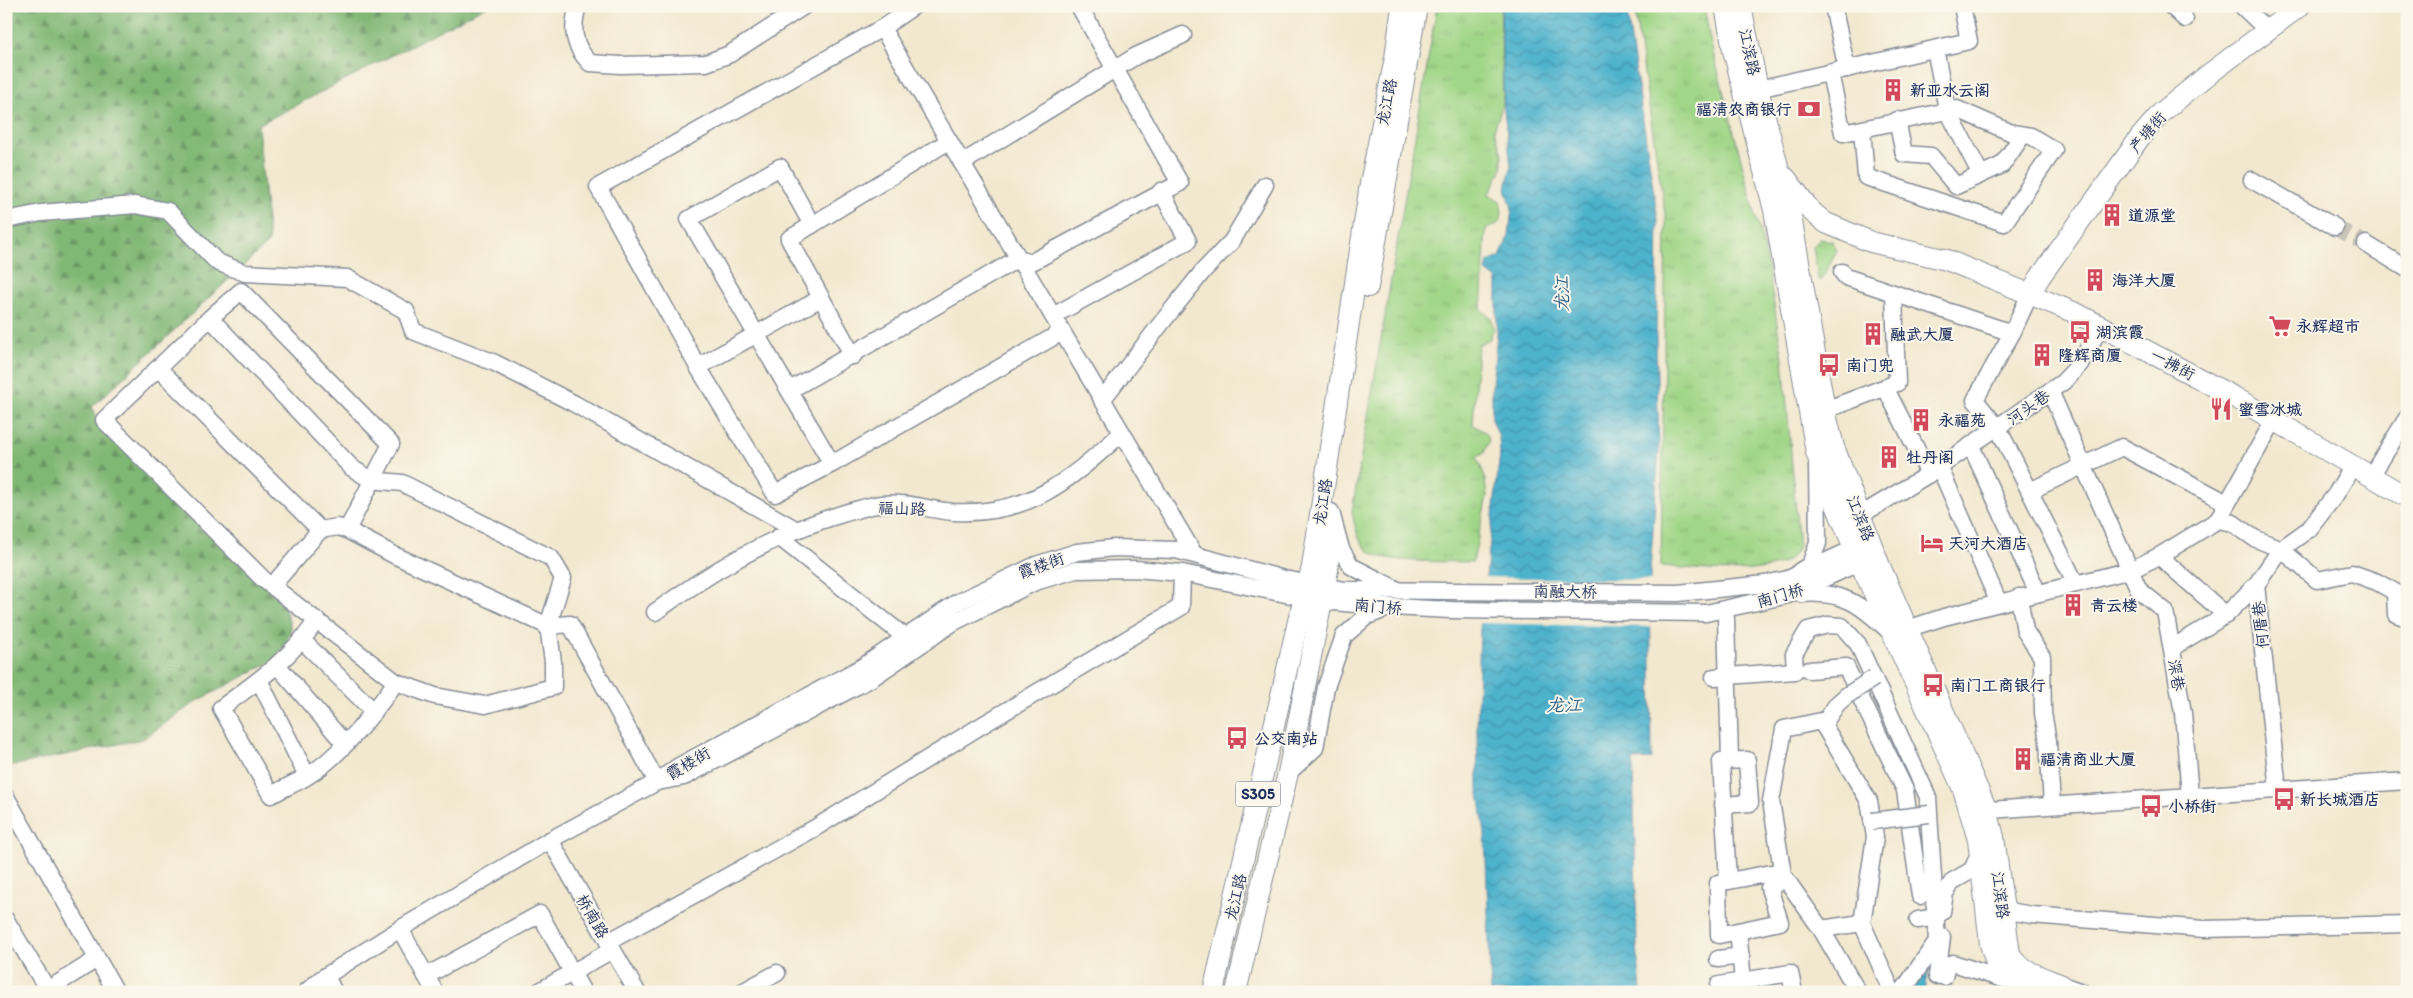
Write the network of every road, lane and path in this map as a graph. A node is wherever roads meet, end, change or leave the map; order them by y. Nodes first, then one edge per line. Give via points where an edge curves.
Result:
1 (578, 6) edge
2 (804, 6) edge
3 (914, 6) edge
4 (1079, 6) edge
5 (1402, 6) edge
6 (1417, 6) edge
7 (1725, 6) edge
8 (1741, 6) edge
9 (1833, 6) edge
10 (1962, 6) edge
11 (2171, 6) edge
12 (2242, 6) edge
13 (2286, 6) edge
14 (2300, 6) edge
15 (2185, 19) dead end
16 (882, 28) junction
17 (2264, 28) junction
18 (1183, 35) dead end
19 (1935, 49) junction
20 (1847, 69) junction
21 (1116, 70) junction
22 (1830, 73) junction
23 (1758, 89) junction
24 (1947, 110) junction
25 (1897, 120) junction
26 (1862, 130) junction
27 (2022, 136) junction
28 (949, 141) junction
29 (962, 163) junction
30 (1781, 173) junction
31 (1980, 173) junction
32 (2252, 180) dead end
33 (1265, 185) dead end
34 (1161, 191) junction
35 (6, 220) edge
36 (812, 225) junction
37 (2335, 227) tunnel mouth
38 (2366, 244) tunnel mouth
39 (1019, 258) junction
40 (2407, 269) edge
41 (1842, 272) dead end
42 (2026, 292) junction
43 (1894, 294) junction
44 (821, 298) junction
45 (1053, 316) junction
46 (210, 318) junction
47 (2101, 326) junction
48 (757, 332) junction
49 (1062, 332) junction
50 (2012, 333) junction
51 (852, 356) junction
52 (698, 367) junction
53 (159, 369) junction
54 (1886, 389) junction
55 (790, 390) junction
56 (2050, 391) junction
57 (1102, 400) junction
58 (1825, 410) junction
59 (2407, 418) edge
60 (2274, 420) junction
61 (1998, 428) junction
62 (1122, 433) junction
63 (1971, 446) junction
64 (1816, 452) junction
65 (832, 464) junction
66 (2085, 465) junction
67 (2353, 465) junction
68 (1934, 470) junction
69 (2371, 476) junction
70 (371, 480) junction
71 (2030, 491) junction
72 (2407, 497) edge
73 (2227, 503) junction
74 (1331, 512) junction
75 (1859, 516) junction
76 (2218, 520) junction
77 (320, 530) junction
78 (347, 530) junction
79 (797, 530) junction
80 (779, 537) junction
81 (2281, 549) junction
82 (1865, 552) junction
83 (1194, 554) junction
84 (2159, 556) junction
85 (2131, 570) junction
86 (1182, 573) junction
87 (2076, 584) junction
88 (2256, 585) junction
89 (272, 586) junction
90 (1788, 587) junction
91 (1452, 590) joint
92 (1401, 591) junction
93 (1314, 592) junction
94 (1678, 593) joint
95 (2038, 593) junction
96 (2019, 597) junction
97 (1999, 602) junction
98 (1391, 607) junction
99 (1452, 610) joint
100 (655, 612) dead end
101 (1678, 613) joint
102 (2226, 615) junction
103 (1726, 618) dead end
104 (2407, 618) edge
105 (317, 620) junction
106 (548, 626) junction
107 (1901, 632) junction
108 (905, 636) junction
109 (302, 642) junction
110 (2172, 648) junction
111 (277, 665) junction
112 (1809, 670) dead end
113 (1721, 677) junction
114 (1874, 678) junction
115 (259, 680) junction
116 (396, 682) junction
117 (374, 712) junction
118 (1823, 725) junction
119 (345, 744) junction
120 (1730, 760) junction
121 (1288, 773) junction
122 (307, 776) junction
123 (2407, 781) edge
124 (657, 782) junction
125 (1749, 786) junction
126 (1773, 790) junction
127 (2278, 790) junction
128 (2190, 795) junction
129 (6, 797) edge
130 (1723, 805) junction
131 (2052, 805) junction
132 (1979, 811) junction
133 (1929, 814) junction
134 (1872, 821) junction
135 (550, 840) junction
136 (1980, 852) junction
137 (1784, 875) junction
138 (1728, 881) junction
139 (1920, 896) dead end
140 (2003, 910) junction
141 (1937, 917) junction
142 (6, 920) edge
143 (1918, 920) dead end
144 (1862, 922) junction
145 (2407, 924) edge
146 (400, 929) junction
147 (1821, 929) junction
148 (1738, 931) junction
149 (610, 946) junction
150 (1740, 956) junction
151 (97, 959) junction
152 (1718, 959) dead end
153 (572, 973) junction
154 (777, 973) dead end
155 (326, 976) junction
156 (426, 976) junction
157 (1743, 981) junction
158 (1719, 985) dead end
159 (2062, 985) joint
160 (2026, 988) edge
161 (47, 991) edge
162 (116, 992) edge
163 (306, 992) edge
164 (334, 992) edge
165 (435, 992) edge
166 (538, 992) edge
167 (583, 992) edge
168 (637, 992) edge
169 (742, 992) edge
170 (1213, 992) edge
171 (1236, 992) edge
172 (1794, 992) edge
173 (1858, 992) edge
174 (1892, 992) edge
175 (1902, 992) edge
176 (2082, 992) edge

1 - 2 street via 573,37 580,53 590,63 620,65 706,62 730,54
3 - 16 street
4 - 21 street
5 - 93 main road, 龙江路 via 1370,184
6 - 74 main road, 龙江路
7 - 64 main road, 江滨路 via 1741,84 1774,210
8 - 23 main road, 江滨路
9 - 20 street
10 - 19 street via 1969,41
11 - 15 street
12 - 17 street
13 - 17 main road
14 - 17 main road, 产塘街
16 - 28 street
16 - 52 street via 598,187
17 - 42 main road, 产塘街 via 2161,113
18 - 21 street via 1136,56
19 - 20 street
19 - 24 street
20 - 22 street
21 - 29 street
21 - 34 street via 1180,183
22 - 23 street
22 - 26 street via 1844,133
23 - 30 main road, 江滨路
24 - 25 street
24 - 27 street via 1957,109
24 - 31 street
25 - 26 street
25 - 31 street via 1904,154 1931,156 1956,186
26 - 27 street via 1866,177 2004,223 2054,150 2031,136
27 - 31 street via 2002,165
28 - 29 street
28 - 36 street
29 - 39 street
30 - 42 main road, 一拂街 via 1811,211 1826,223 1870,242 1947,260
30 - 58 main road, 江滨路
32 - 37 street
33 - 57 street via 1232,241 1181,299
34 - 39 street via 1030,263
34 - 45 street via 1188,240
35 - 79 street via 41,213 143,206 168,211 217,262 245,273 346,278 406,311 413,331 495,363
36 - 44 street via 789,239
36 - 48 street via 780,168 690,219
38 - 40 street
39 - 45 street
39 - 51 street
41 - 43 street via 1846,277
42 - 47 main road, 一拂街
42 - 50 street
43 - 50 street
43 - 54 street via 1896,383
44 - 48 street
44 - 51 street
45 - 49 street
46 - 53 street
46 - 70 street via 352,468
46 - 70 street via 241,291 391,444
47 - 56 street, 河头巷 via 2080,364
47 - 60 main road, 一拂街
48 - 52 street
48 - 55 street
49 - 57 street
49 - 65 street
50 - 61 street via 1974,400
51 - 55 street
52 - 65 street via 775,494
53 - 77 street
53 - 89 street via 104,420
54 - 58 street
54 - 68 street
55 - 65 street
56 - 61 street, 河头巷
56 - 66 street, 深巷
57 - 62 street
58 - 75 main road, 江滨路 via 1834,447
59 - 69 street
60 - 67 main road, 一拂街
60 - 73 street
61 - 63 street, 河头巷
61 - 71 street
62 - 79 street, 福山路 via 1077,473 1018,506 953,512 883,504 841,514
62 - 83 street
63 - 68 street, 河头巷
63 - 95 street
64 - 82 main road, 江滨路 via 1830,491
64 - 90 street via 1818,543 1810,565
66 - 71 street
66 - 73 street via 2122,446
66 - 85 street, 深巷
67 - 69 main road, 一拂街
67 - 81 street, 何厝巷 via 2309,529
68 - 75 street, 河头巷
68 - 97 street
69 - 72 main road, 一拂街
70 - 78 street
70 - 106 street via 402,483 550,558 563,578
71 - 87 street
73 - 76 street
74 - 92 street via 1341,549 1351,566
74 - 93 main road, 龙江路 via 1328,570
75 - 82 main road, 江滨路
76 - 81 street via 2233,523 2254,538
76 - 84 street
77 - 78 street via 338,527
77 - 89 street
78 - 106 street
79 - 80 street, 福山路
80 - 100 street, 福山路 via 691,586
80 - 108 street
81 - 88 street, 何厝巷
81 - 104 street via 2317,580 2352,573 2377,582 2395,592 2396,614
82 - 90 street, 南门桥
82 - 107 main road, 江滨路
83 - 93 street, 霞楼街
83 - 108 street, 霞楼街 via 1176,550 1114,548 1077,552 1036,564 996,582
84 - 85 street
84 - 102 street
85 - 87 street
85 - 110 street, 深巷 via 2139,590 2165,611
86 - 93 street, 霞楼街
86 - 124 street, 霞楼街 via 1135,569 1076,570 1035,582 954,622 872,678 684,777
86 - 149 street via 1181,607 816,828
87 - 95 street
88 - 102 street
88 - 127 street, 何厝巷
89 - 105 street
90 - 94 street, 南门桥 via 1765,584
90 - 101 street, 南门桥 via 1706,614
90 - 107 street via 1842,598
91 - 92 street, 南门桥
91 - 94 street, 南融大桥
92 - 93 street, 南门桥
93 - 98 street, 南门桥
93 - 121 main road, 龙江路 / S305
93 - 170 main road, 龙江路 / S305
95 - 96 street
96 - 97 street
96 - 131 street via 2025,631 2042,657 2043,713
97 - 107 street
98 - 99 street, 南门桥
98 - 121 street via 1367,616 1344,636 1326,688 1314,748
99 - 101 street, 南融大桥
102 - 110 street
103 - 113 street
105 - 109 street
105 - 116 street
106 - 116 street via 553,662 552,687 485,705 435,696
106 - 124 street via 570,624
107 - 132 main road, 江滨路
108 - 124 street, 霞楼街 via 862,667 678,766
109 - 111 street
109 - 117 street
110 - 128 street, 深巷 via 2183,713
111 - 115 street
111 - 119 street
112 - 139 street via 1846,667 1905,790
113 - 114 street via 1795,671 1794,654 1808,630 1828,625 1842,626 1858,644
113 - 120 street
114 - 118 street, bridge via 1837,704
114 - 133 street via 1928,797
115 - 122 street
115 - 122 street via 221,708 271,795
116 - 117 street
117 - 119 street
118 - 126 street via 1820,721 1784,729
118 - 134 street via 1869,801
119 - 122 street
120 - 125 street via 1747,760
120 - 130 street via 1721,761
121 - 171 main road, 龙江路 / S305
123 - 127 street
124 - 135 street
125 - 126 street
125 - 130 street via 1750,803
126 - 137 street via 1770,801
127 - 128 street
128 - 131 street
129 - 151 street
130 - 138 street
131 - 132 street
132 - 136 main road, 江滨路
132 - 140 main road, 江滨路 via 1994,837
133 - 134 street, bridge
133 - 141 street
134 - 144 street via 1876,837
135 - 146 street
135 - 149 street, 桥南路
136 - 160 main road, 江滨路 via 1990,944 1996,962 2004,974
136 - 160 street via 1972,870 1952,881 1945,893 1940,976 1952,963
137 - 138 street
137 - 147 street
137 - 148 street via 1769,888 1780,922
138 - 148 street via 1718,883 1719,935
140 - 145 street via 2204,928
140 - 159 main road, 江滨路 via 2010,954 2016,964
141 - 143 street
141 - 175 street via 1937,941
142 - 161 street
144 - 147 street
144 - 174 street
146 - 155 street
146 - 156 street
147 - 173 street
148 - 150 street
149 - 153 street
149 - 168 street, 桥南路
150 - 152 street
150 - 157 street
151 - 161 street
151 - 162 street
153 - 156 street via 540,914
153 - 166 street
153 - 167 street
154 - 169 street
155 - 163 street
155 - 164 street
156 - 165 street
157 - 158 street
157 - 172 street via 1790,973
159 - 176 street

